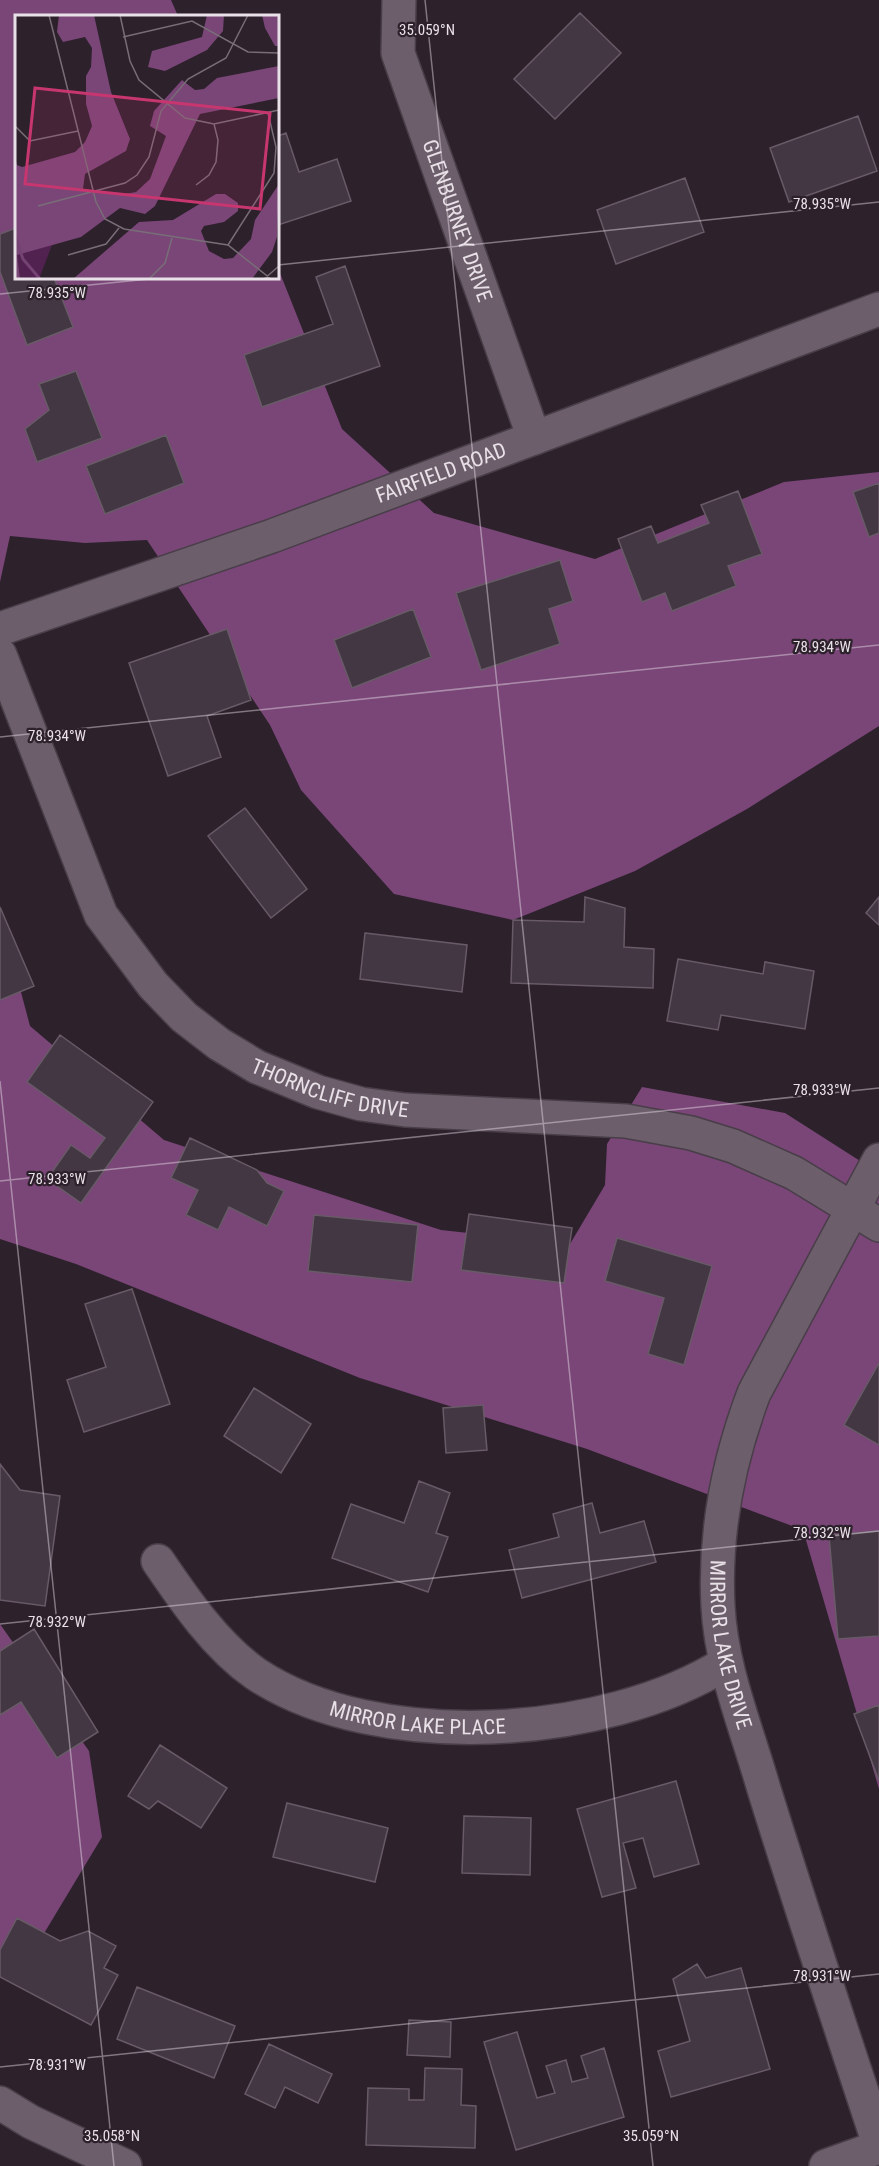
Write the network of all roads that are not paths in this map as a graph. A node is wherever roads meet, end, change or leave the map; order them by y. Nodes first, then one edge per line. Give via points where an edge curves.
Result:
1 (399, 0) edge
2 (879, 309) edge
3 (534, 438) junction
4 (0, 629) edge
5 (0, 655) edge
6 (879, 1160) edge
7 (865, 1217) edge
8 (158, 1561) dead end
9 (726, 1663) junction
10 (0, 2103) edge
11 (879, 2145) edge
12 (125, 2166) edge
13 (826, 2166) edge

1 - 3 street, GLENBURNEY DRIVE via 398,52
2 - 3 street, FAIRFIELD ROAD
3 - 4 street, FAIRFIELD ROAD via 273,536
5 - 7 street, THORNCLIFF DRIVE via 100,915 153,986 219,1044 257,1067 318,1092 361,1104 405,1110 626,1121 692,1133 794,1173
6 - 7 street, MIRROR LAKE DRIVE
7 - 9 street, MIRROR LAKE DRIVE via 754,1393 739,1434 722,1498 716,1565
8 - 9 street, MIRROR LAKE PLACE via 200,1622 255,1673 299,1697 383,1722 449,1728 516,1725 581,1716 645,1699 707,1675
9 - 11 street, MIRROR LAKE DRIVE
10 - 12 street via 31,2122
11 - 13 street

